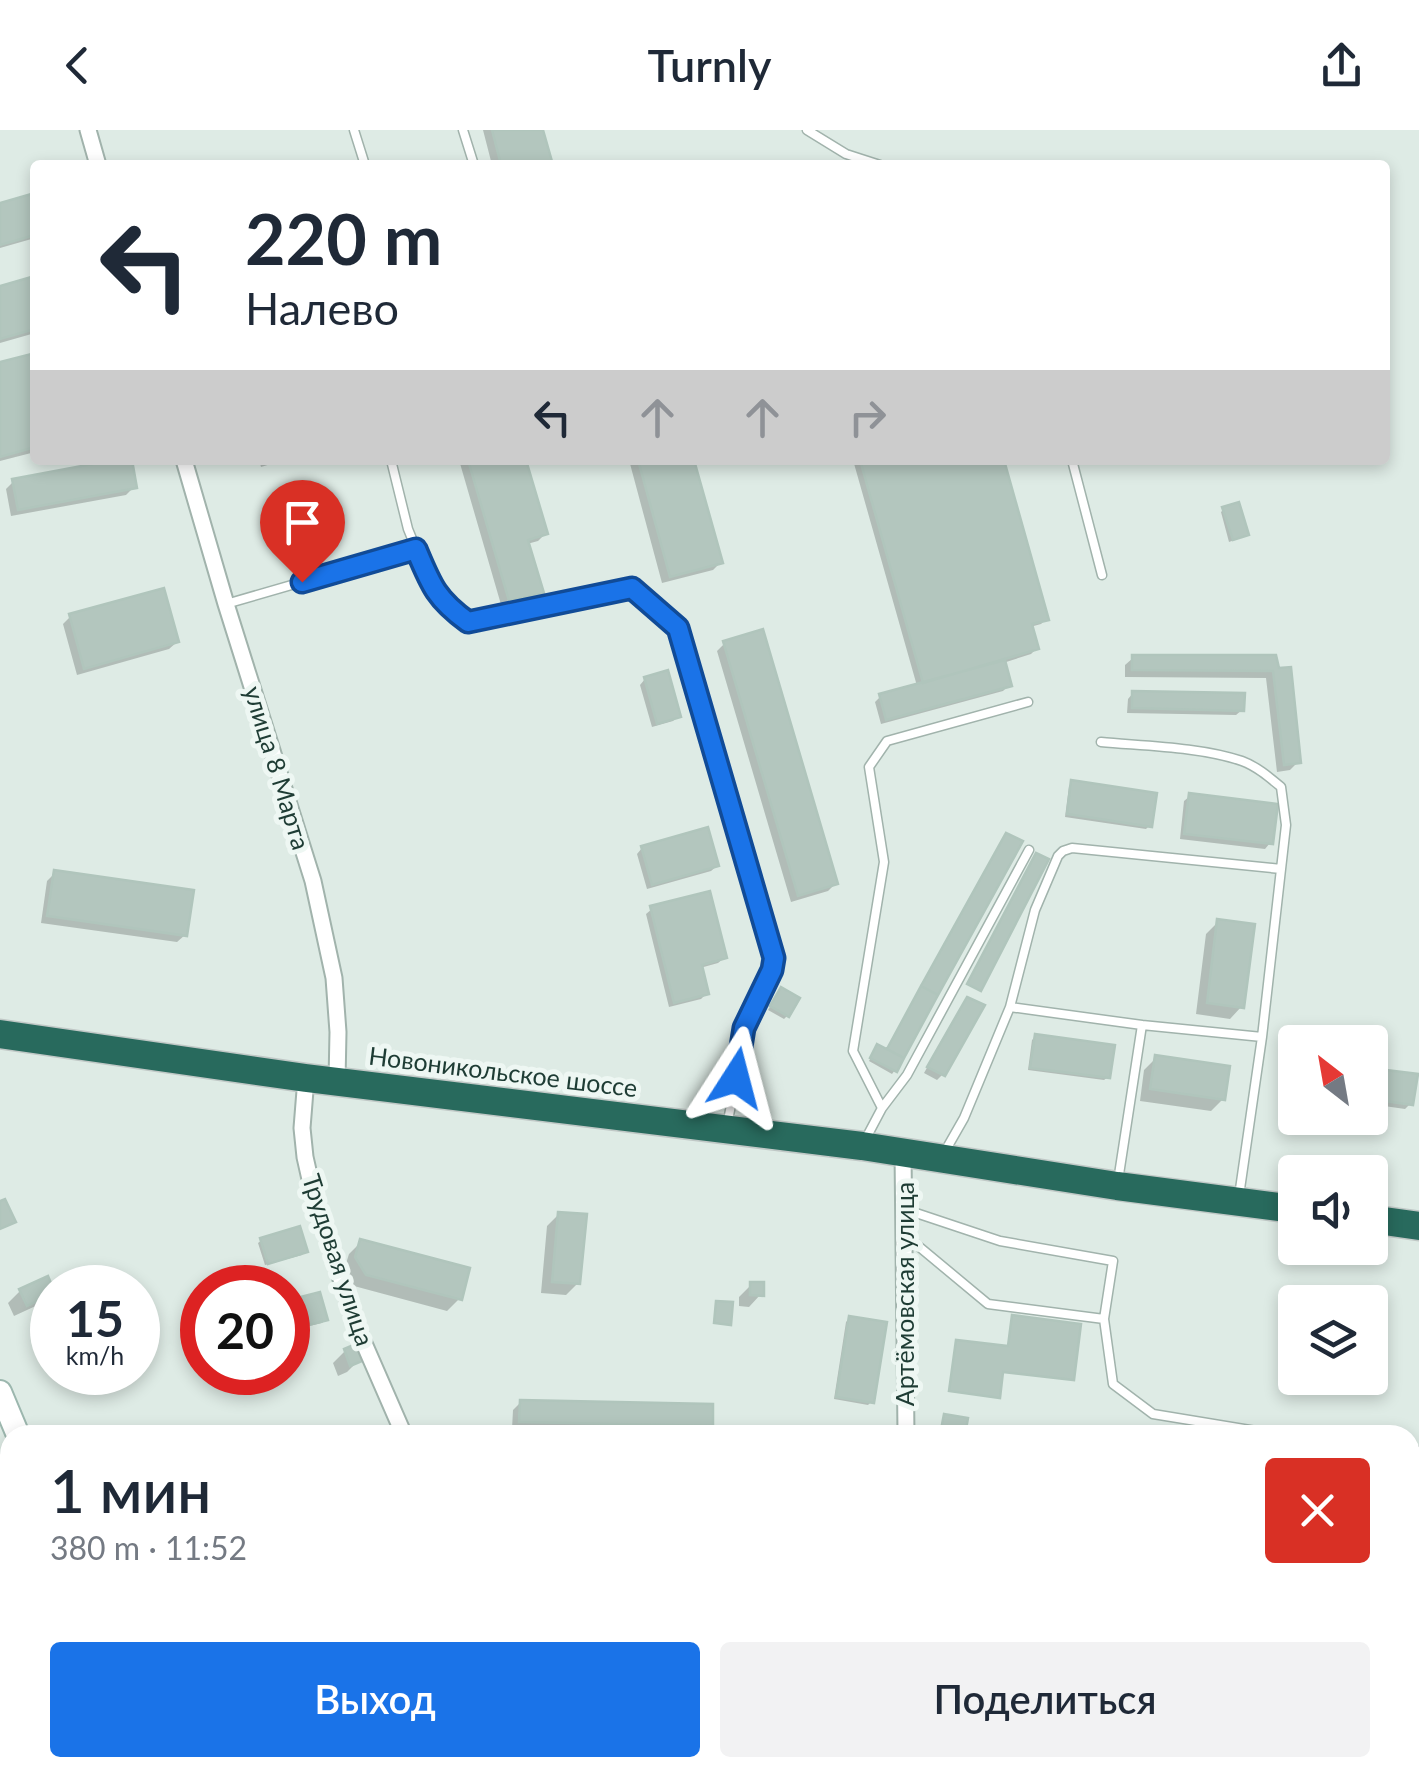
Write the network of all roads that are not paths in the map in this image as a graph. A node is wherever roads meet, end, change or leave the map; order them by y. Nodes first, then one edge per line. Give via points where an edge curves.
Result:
1 (88, 130) edge
2 (354, 130) edge
3 (463, 130) edge
4 (807, 130) edge
5 (97, 160) edge
6 (363, 160) edge
7 (472, 160) edge
8 (865, 160) edge
9 (185, 465) edge
10 (393, 465) edge
11 (1073, 465) edge
12 (416, 549) junction
13 (1102, 574) dead end
14 (226, 604) junction
15 (1028, 702) dead end
16 (1101, 742) dead end
17 (1029, 850) dead end
18 (1281, 869) junction
19 (1010, 1007) junction
20 (1142, 1025) junction
21 (0, 1034) edge
22 (1262, 1036) junction
23 (306, 1078) junction
24 (337, 1081) junction
25 (882, 1108) junction
26 (725, 1129) junction
27 (862, 1146) junction
28 (904, 1152) junction
29 (941, 1158) junction
30 (1117, 1186) junction
31 (1238, 1201) junction
32 (1278, 1206) edge
33 (904, 1209) junction
34 (1388, 1222) edge
35 (1419, 1226) edge
36 (904, 1234) junction
37 (1104, 1319) junction
38 (0, 1392) edge
39 (14, 1425) edge
40 (400, 1425) edge
41 (906, 1425) edge
42 (1220, 1425) edge

1 - 5 street
2 - 6 lane
3 - 7 lane
4 - 8 lane
9 - 14 street, улица 8 Марта
10 - 12 lane
11 - 13 lane
12 - 14 lane
12 - 26 lane via 434,590 468,622 632,588 678,628 774,958 744,1028
14 - 24 street, улица 8 Марта via 313,881 334,978
15 - 25 lane via 887,741 869,767 884,862 853,1051
16 - 18 lane via 1202,753 1264,774 1281,787
17 - 25 lane via 907,1075
18 - 19 lane via 1068,849 1058,856 1035,910
18 - 22 lane
19 - 20 lane
19 - 29 lane
20 - 22 lane
20 - 30 lane
21 - 23 highway, Новоникольское шоссе
22 - 31 lane
23 - 24 highway, Новоникольское шоссе
23 - 40 street, Трудовая улица via 302,1128 314,1198 356,1325
24 - 26 highway, Новоникольское шоссе
25 - 27 lane
26 - 27 highway, Новоникольское шоссе
27 - 28 highway, Новоникольское шоссе
28 - 29 highway, Новоникольское шоссе
28 - 33 street, Артёмовская улица
29 - 30 highway, Новоникольское шоссе
30 - 31 highway, Новоникольское шоссе
31 - 32 highway, Новоникольское шоссе
33 - 36 street, Артёмовская улица
33 - 37 lane via 1000,1242 1113,1261
34 - 35 highway
36 - 37 lane via 988,1304
36 - 41 street, Артёмовская улица
37 - 42 lane via 1113,1384 1153,1414
38 - 39 main road

